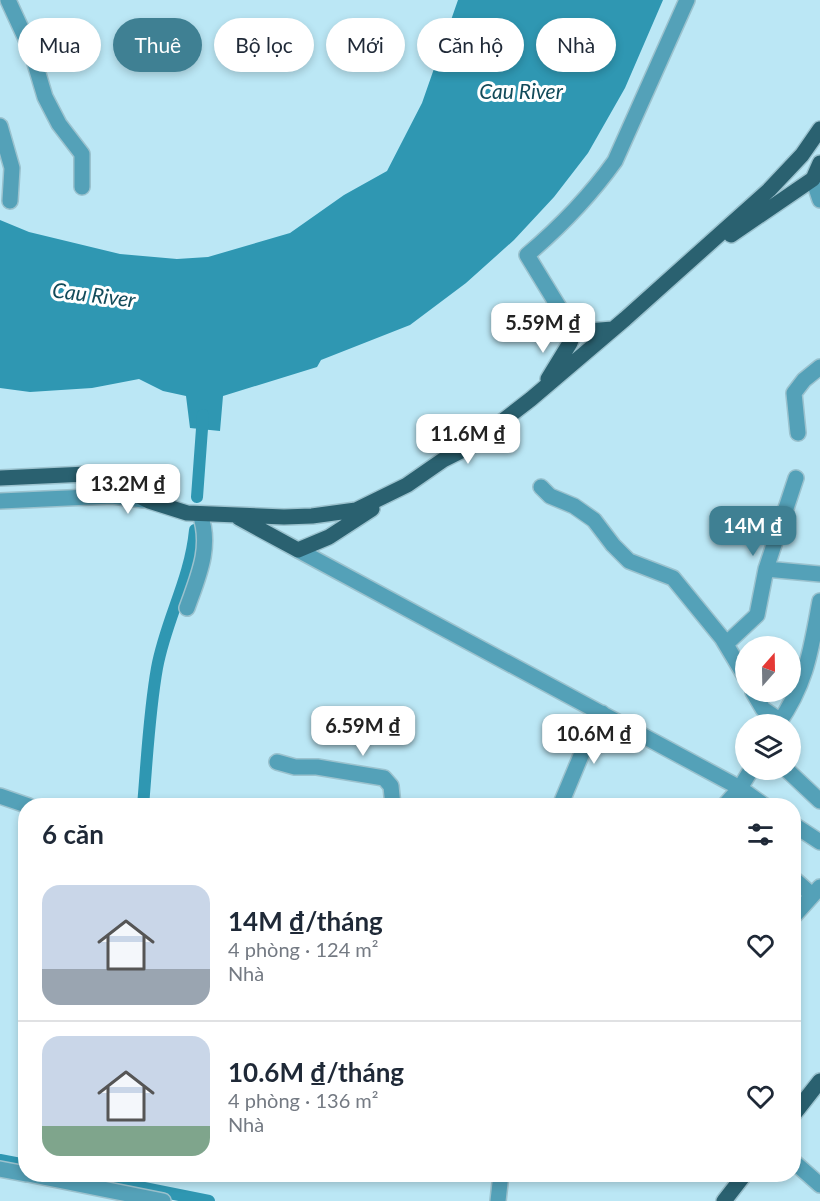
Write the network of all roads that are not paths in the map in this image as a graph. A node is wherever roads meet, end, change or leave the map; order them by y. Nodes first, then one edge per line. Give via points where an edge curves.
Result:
1 (8, 0) edge
2 (687, 0) edge
3 (0, 126) edge
4 (820, 129) edge
5 (820, 163) edge
6 (813, 179) junction
7 (82, 187) dead end
8 (820, 200) edge
9 (10, 201) dead end
10 (689, 262) junction
11 (613, 328) junction
12 (574, 332) junction
13 (820, 367) edge
14 (544, 388) junction
15 (798, 433) dead end
16 (0, 478) edge
17 (796, 478) dead end
18 (407, 485) junction
19 (541, 487) dead end
20 (0, 501) edge
21 (149, 501) junction
22 (200, 514) junction
23 (236, 516) junction
24 (298, 550) junction
25 (766, 569) junction
26 (820, 574) edge
27 (820, 601) edge
28 (187, 608) dead end
29 (726, 644) junction
30 (815, 658) edge
31 (735, 659) edge
32 (759, 702) edge
33 (602, 713) junction
34 (769, 714) edge
35 (785, 714) edge
36 (277, 762) dead end
37 (745, 780) edge
38 (798, 780) edge
39 (740, 788) junction
40 (0, 796) edge
41 (392, 798) edge
42 (563, 798) edge
43 (731, 798) edge
44 (754, 798) edge
45 (820, 801) edge
46 (18, 802) edge
47 (801, 830) edge
48 (820, 842) edge
49 (801, 882) edge
50 (818, 890) edge
51 (801, 908) edge
52 (820, 1081) edge
53 (801, 1105) edge
54 (801, 1168) edge
55 (0, 1169) edge
56 (18, 1172) edge
57 (67, 1182) edge
58 (500, 1182) edge
59 (739, 1182) edge
60 (820, 1185) edge
61 (163, 1201) edge
62 (498, 1201) edge
63 (724, 1201) edge

1 - 7 street via 31,50 45,97 82,154
2 - 12 street via 615,161 574,211 527,255
3 - 9 street via 12,168
4 - 10 main road via 769,190
5 - 6 main road
6 - 8 street
6 - 10 main road
10 - 11 main road
11 - 12 main road
11 - 14 main road
12 - 14 main road
13 - 15 street via 794,393
14 - 18 main road via 469,447
16 - 21 main road via 87,474
17 - 25 street
18 - 23 main road via 356,510 312,516
18 - 24 main road via 350,525
19 - 29 street via 594,520 629,561 673,578
20 - 21 street via 112,496
21 - 22 main road
22 - 23 main road
22 - 28 street via 206,550
23 - 24 main road
24 - 33 street
25 - 26 street
25 - 29 street via 757,615
27 - 30 street
29 - 31 street
30 - 35 street
32 - 34 street
33 - 39 street
33 - 42 street
36 - 41 street via 384,778 391,786
37 - 39 street
38 - 45 street
39 - 43 street
39 - 44 street
40 - 46 street
47 - 48 street
49 - 50 street
50 - 51 street
52 - 53 main road
54 - 60 street
55 - 56 street
57 - 61 street
58 - 62 street
59 - 63 main road

